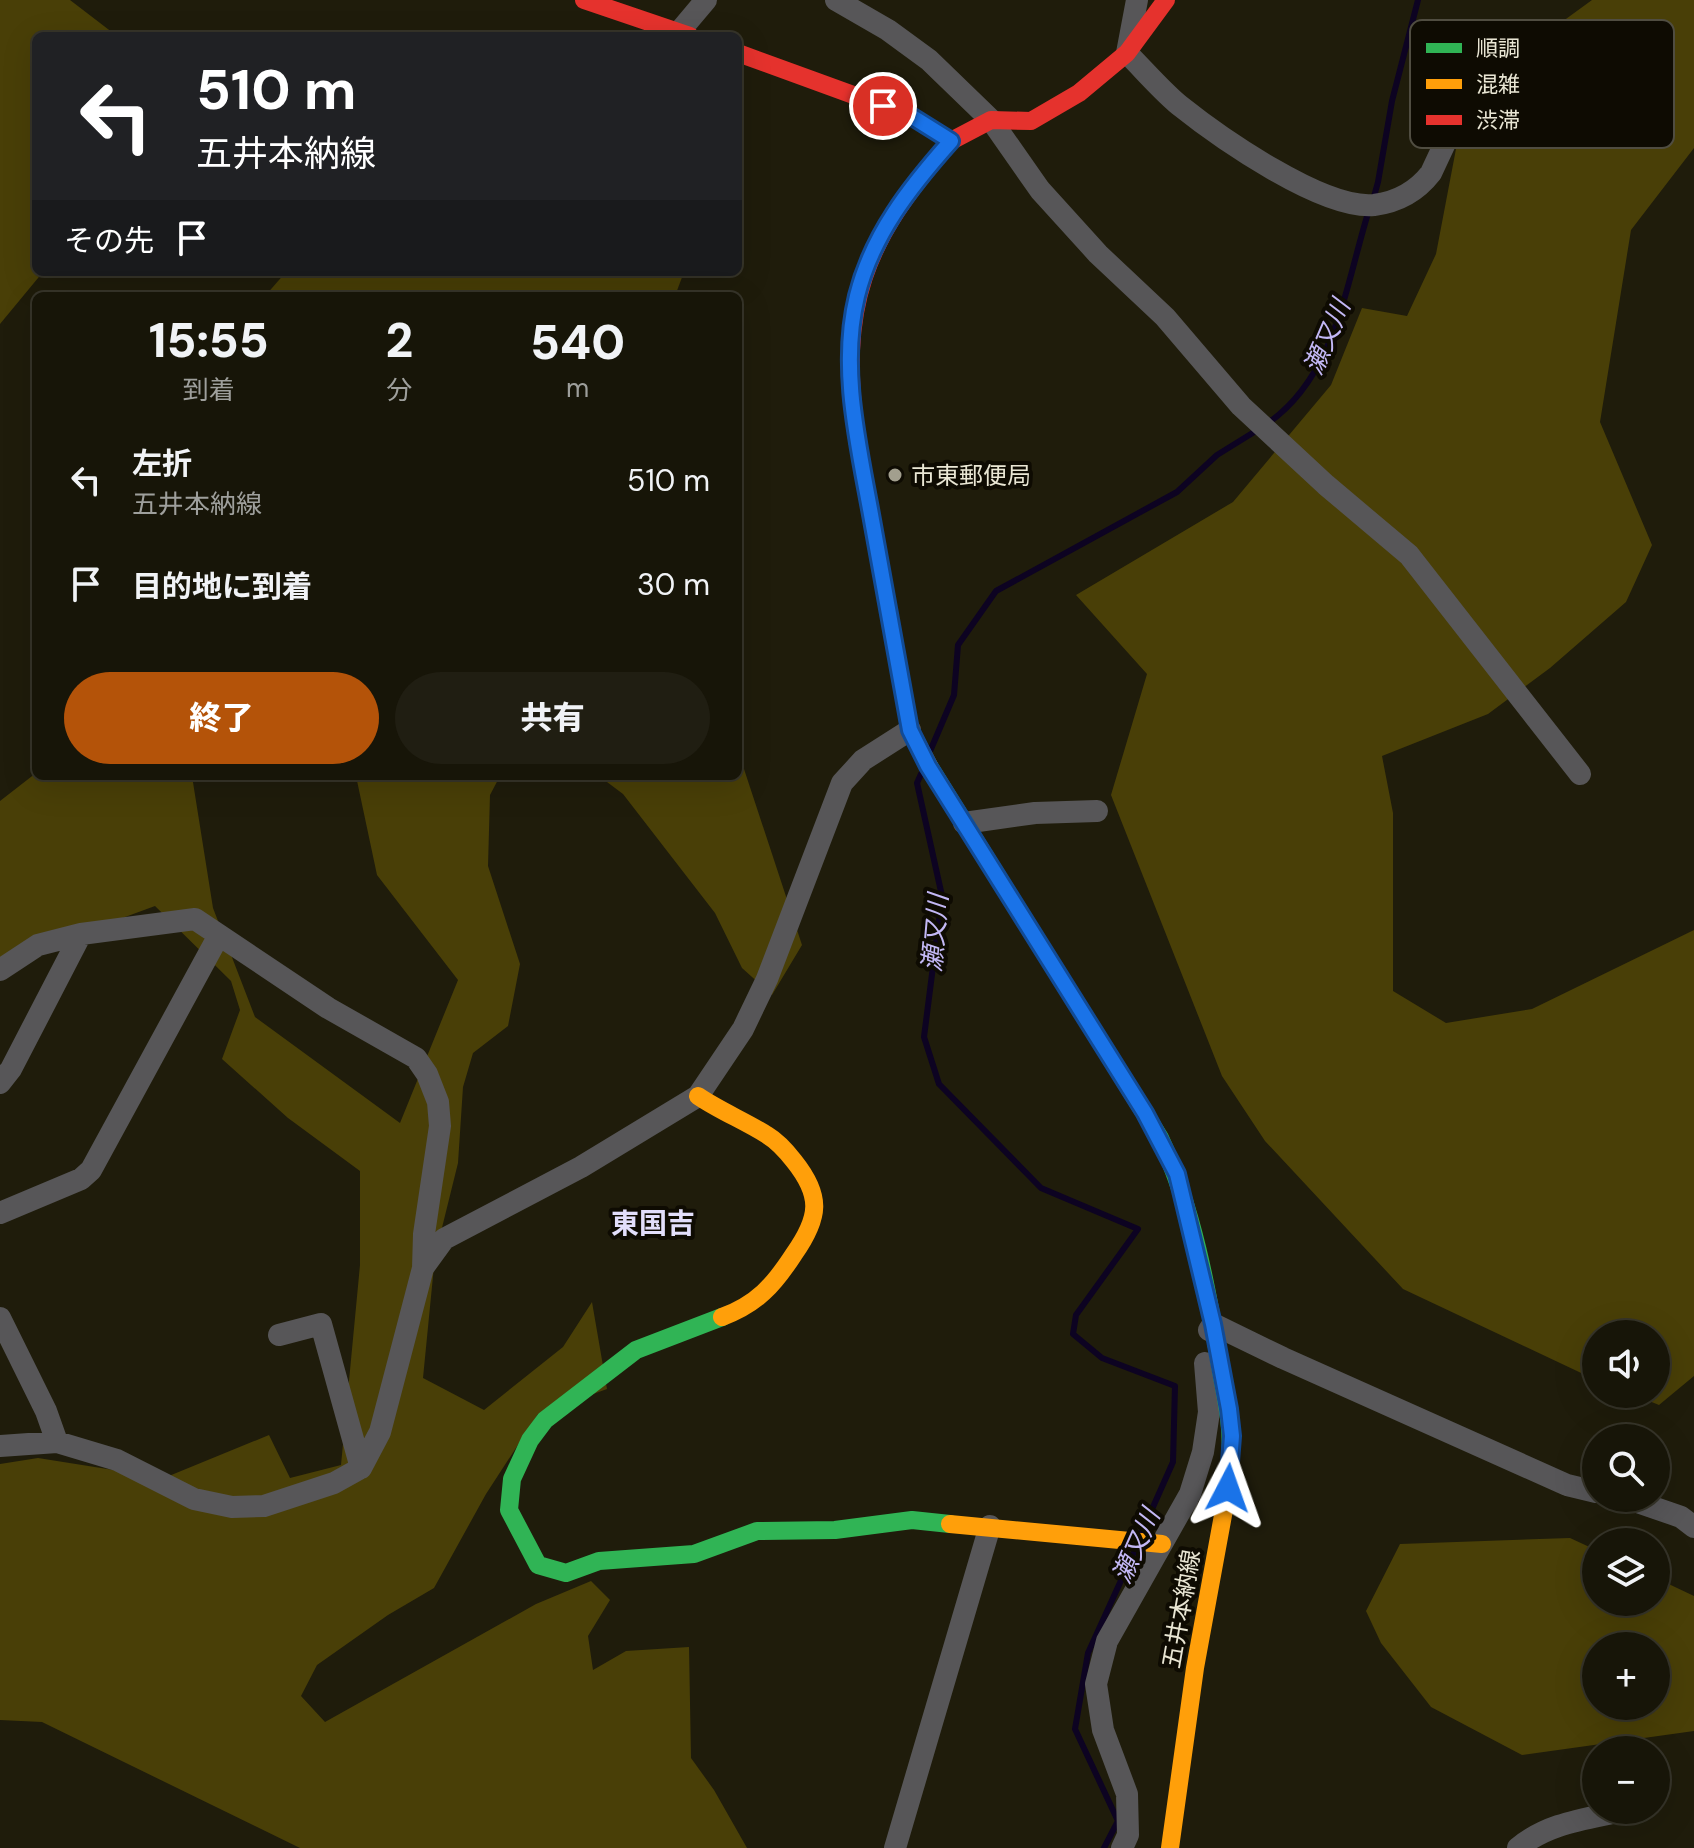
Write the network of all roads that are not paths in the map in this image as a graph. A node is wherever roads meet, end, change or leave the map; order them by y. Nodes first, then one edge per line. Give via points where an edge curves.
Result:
1 (584, 0) edge
2 (706, 0) edge
3 (836, 0) edge
4 (1137, 0) edge
5 (1166, 0) edge
6 (678, 32) edge
7 (685, 32) edge
8 (1127, 53) junction
9 (742, 54) edge
10 (991, 120) junction
11 (951, 141) junction
12 (1443, 148) edge
13 (910, 730) junction
14 (1580, 774) dead end
15 (1097, 811) dead end
16 (964, 823) junction
17 (81, 934) junction
18 (219, 935) junction
19 (0, 970) edge
20 (0, 1083) edge
21 (698, 1096) junction
22 (0, 1213) edge
23 (423, 1268) junction
24 (0, 1318) edge
25 (1213, 1324) junction
26 (279, 1335) dead end
27 (57, 1442) junction
28 (0, 1446) edge
29 (361, 1468) junction
30 (1582, 1489) edge
31 (1667, 1512) edge
32 (990, 1526) junction
33 (1694, 1527) edge
34 (1162, 1544) junction
35 (1582, 1820) edge
36 (895, 1848) edge
37 (1122, 1848) edge
38 (1170, 1848) edge
39 (1518, 1848) edge

1 - 6 main road
2 - 7 street
3 - 10 street via 929,60
4 - 8 street
5 - 8 main road
8 - 10 main road via 1079,93 1031,121
8 - 12 street via 1222,138 1333,198 1374,205 1412,194 1431,173
9 - 11 main road via 911,116
10 - 11 main road
10 - 14 street via 1040,190 1165,317 1241,406 1409,555
11 - 13 main road, 五井本納線 via 879,236 856,296 851,333 849,374 862,462
13 - 16 main road, 五井本納線
13 - 21 street via 863,760 842,783 767,979 743,1029
15 - 16 street
16 - 25 main road, 五井本納線 via 1177,1174
17 - 18 street via 195,919
17 - 19 street via 38,945
17 - 20 street
18 - 22 street via 91,1170
18 - 23 street via 328,1008 416,1058 427,1074 440,1126
21 - 23 street via 581,1167 444,1239
21 - 32 main road via 769,1136 789,1155 815,1196 812,1221 781,1274 748,1307 636,1350 545,1420 512,1479 509,1510 538,1565 566,1573 599,1561 694,1554 757,1531 835,1530 912,1520
23 - 29 street via 380,1432
24 - 27 street
25 - 30 street
25 - 34 street via 1204,1339 1209,1412 1203,1452 1190,1494
25 - 38 main road, 五井本納線 via 1232,1436 1229,1476
26 - 29 street via 321,1324
27 - 28 street
27 - 29 street via 117,1460 194,1499 232,1507 264,1506 334,1483
31 - 33 street
32 - 34 main road
32 - 36 street
34 - 37 street via 1107,1641 1096,1684 1103,1730 1127,1794 1128,1835
35 - 39 street via 1553,1827

